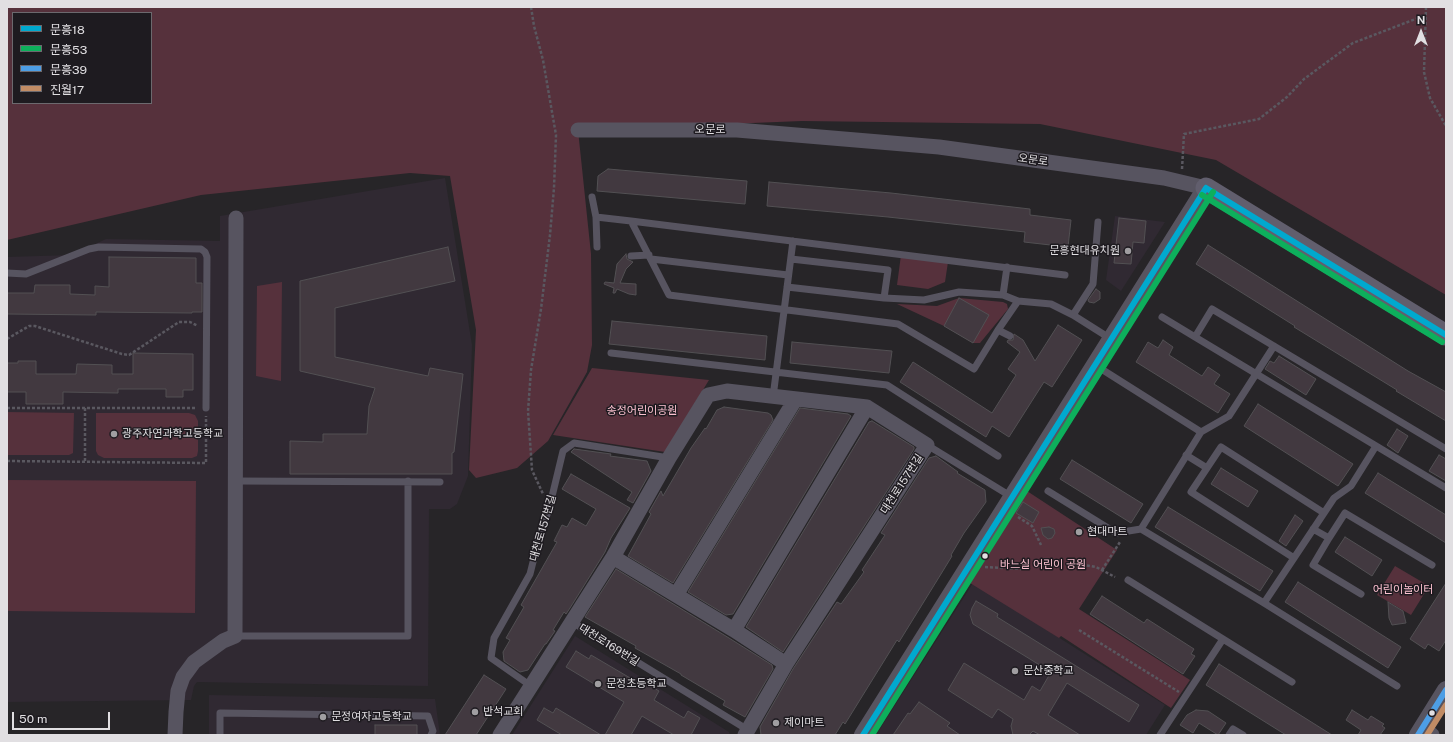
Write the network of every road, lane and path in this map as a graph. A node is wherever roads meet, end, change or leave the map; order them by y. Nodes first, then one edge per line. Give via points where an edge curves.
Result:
1 (532, 7) edge
2 (1426, 7) edge
3 (1426, 15) junction
4 (1446, 126) edge
5 (578, 130) dead end
6 (1181, 183) junction
7 (1206, 188) junction
8 (592, 197) dead end
9 (596, 217) junction
10 (236, 218) dead end
11 (631, 221) junction
12 (1098, 222) dead end
13 (793, 241) junction
14 (597, 247) dead end
15 (631, 256) dead end
16 (650, 257) junction
17 (791, 259) junction
18 (1007, 267) junction
19 (7, 273) edge
20 (788, 275) junction
21 (1065, 275) dead end
22 (787, 287) junction
23 (1003, 295) junction
24 (884, 298) junction
25 (1018, 301) junction
26 (784, 309) junction
27 (1073, 314) junction
28 (1162, 317) dead end
29 (207, 330) junction
30 (998, 330) junction
31 (1446, 335) edge
32 (1010, 336) dead end
33 (1195, 337) junction
34 (7, 339) edge
35 (1112, 339) junction
36 (1274, 346) junction
37 (611, 353) dead end
38 (1095, 365) junction
39 (776, 371) junction
40 (1256, 373) junction
41 (773, 397) junction
42 (795, 400) junction
43 (867, 407) junction
44 (7, 408) edge
45 (85, 408) junction
46 (206, 408) junction
47 (1201, 432) junction
48 (927, 445) junction
49 (1376, 446) junction
50 (1446, 449) edge
51 (1186, 455) junction
52 (998, 456) dead end
53 (669, 458) junction
54 (7, 461) edge
55 (85, 462) junction
56 (1207, 468) junction
57 (236, 481) junction
58 (408, 481) junction
59 (440, 482) dead end
60 (1446, 488) edge
61 (1048, 491) dead end
62 (1009, 503) junction
63 (549, 509) junction
64 (1324, 513) junction
65 (1140, 529) junction
66 (1313, 529) junction
67 (1127, 531) junction
68 (1329, 538) junction
69 (1041, 545) dead end
70 (613, 557) junction
71 (1294, 558) junction
72 (972, 560) junction
73 (1077, 564) dead end
74 (1432, 565) dead end
75 (1021, 569) dead end
76 (1102, 570) junction
77 (1115, 577) dead end
78 (1128, 580) dead end
79 (838, 582) joint
80 (1361, 594) dead end
81 (676, 595) junction
82 (1264, 603) junction
83 (572, 622) junction
84 (734, 630) junction
85 (1079, 630) dead end
86 (234, 636) junction
87 (1223, 639) junction
88 (786, 664) junction
89 (1292, 682) dead end
90 (531, 686) junction
91 (1397, 686) dead end
92 (1446, 690) edge
93 (1186, 696) junction
94 (1424, 733) edge
95 (750, 734) edge
96 (176, 735) edge
97 (220, 735) edge
98 (431, 735) edge
99 (500, 735) edge
100 (863, 735) edge
101 (1160, 735) edge
102 (1229, 735) edge
103 (1243, 735) edge

1 - 63 path via 556,135 550,235 531,370 528,411 532,470
2 - 3 path
3 - 4 path via 1424,72 1430,98
3 - 6 path via 1353,44 1304,79 1287,97 1259,119 1184,134
5 - 6 street, 오문로 via 737,130 939,147 1164,178
6 - 7 street, 오문로
7 - 31 main road, 오문로
7 - 35 street
8 - 9 lane
9 - 11 lane
9 - 14 lane
10 - 57 street
11 - 13 lane
11 - 16 lane
12 - 27 lane via 1093,284
13 - 17 lane
13 - 18 lane
15 - 16 lane
16 - 20 lane
16 - 26 lane via 669,295
17 - 20 lane
17 - 24 lane via 888,270
18 - 21 lane
18 - 23 lane
19 - 29 lane via 26,274 89,249 200,249 206,252 208,257
20 - 22 lane
22 - 24 lane
22 - 26 lane
23 - 24 lane via 959,292 924,300
23 - 25 lane
25 - 27 lane via 1050,304
25 - 30 lane
26 - 30 lane via 898,324 974,369
26 - 39 lane
27 - 35 lane
28 - 33 lane
29 - 34 path via 190,322 180,322 129,355 35,326 29,326
29 - 46 lane
30 - 32 lane
33 - 36 lane via 1212,309
33 - 40 lane
35 - 38 street
36 - 40 lane
36 - 50 lane
37 - 39 lane
38 - 47 lane
38 - 62 street
39 - 41 lane
39 - 52 lane via 887,385
40 - 47 lane via 1228,416
40 - 49 lane
41 - 42 street, 대천로157번길
41 - 53 street, 대천로157번길 via 727,391 708,396
42 - 43 street, 대천로157번길
42 - 81 street
43 - 48 street, 대천로157번길
43 - 84 street
44 - 45 path
45 - 46 path
45 - 55 path
46 - 55 path via 206,463
47 - 51 lane
48 - 62 lane
48 - 79 street, 대천로157번길
49 - 60 lane
49 - 64 lane via 1351,486 1334,498
51 - 56 lane
51 - 65 lane
53 - 63 lane, 대천로157번길 via 574,443 563,451
53 - 70 street, 대천로157번길
54 - 55 path
56 - 64 lane via 1220,447
56 - 71 lane via 1191,492
57 - 58 lane
57 - 86 street
58 - 59 lane
58 - 86 lane via 408,636
61 - 67 lane via 1116,533
62 - 69 path via 1032,526
62 - 72 street
63 - 90 lane, 대천로157번길 via 530,574 494,638 491,658
64 - 66 lane
65 - 67 lane
65 - 82 lane
66 - 68 lane
66 - 71 lane
67 - 76 path
68 - 74 lane via 1344,513
68 - 80 lane via 1313,565
70 - 81 street
70 - 83 street, 대천로157번길
71 - 82 lane
72 - 75 path via 986,568
72 - 100 street
73 - 76 path via 1096,566
76 - 77 path
78 - 87 lane
79 - 88 street, 대천로169번길
81 - 84 street
82 - 91 lane
83 - 90 street, 대천로157번길
83 - 95 lane, 대천로169번길
84 - 88 street
85 - 93 path
86 - 96 street via 223,640 194,662 183,677 178,691
87 - 89 lane
87 - 93 lane
88 - 95 street, 대천로169번길
90 - 99 street, 대천로157번길
92 - 94 street
93 - 101 lane
97 - 98 lane via 220,713 428,716 433,731
102 - 103 lane via 1233,729

